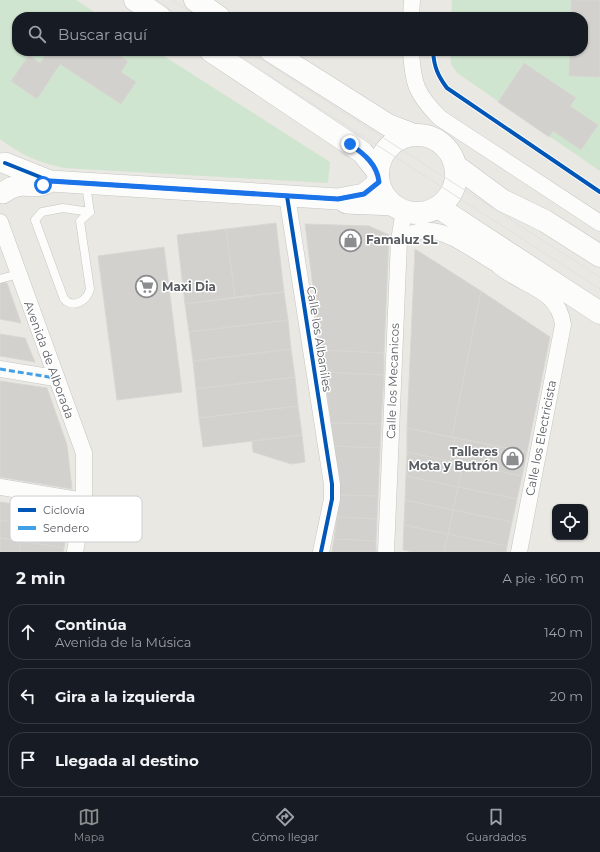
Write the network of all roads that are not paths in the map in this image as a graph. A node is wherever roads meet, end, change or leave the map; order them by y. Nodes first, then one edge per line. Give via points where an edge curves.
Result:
1 (135, 0) edge
2 (195, 0) edge
3 (412, 0) edge
4 (153, 12) edge
5 (212, 12) edge
6 (411, 12) edge
7 (218, 56) edge
8 (279, 56) edge
9 (412, 56) edge
10 (414, 135) junction
11 (2, 160) edge
12 (456, 166) junction
13 (378, 177) junction
14 (50, 181) junction
15 (86, 185) junction
16 (1, 195) edge
17 (287, 196) junction
18 (338, 199) junction
19 (438, 207) junction
20 (400, 208) junction
21 (90, 212) junction
22 (0, 222) edge
23 (600, 223) edge
24 (484, 237) junction
25 (399, 241) junction
26 (600, 256) edge
27 (497, 264) junction
28 (19, 274) junction
29 (0, 279) edge
30 (600, 313) edge
31 (0, 369) edge
32 (55, 378) junction
33 (0, 487) edge
34 (54, 496) edge
35 (84, 496) edge
36 (77, 542) edge
37 (75, 552) edge
38 (321, 552) edge
39 (386, 552) edge
40 (518, 552) edge

1 - 4 main road
2 - 5 main road
3 - 6 street
7 - 13 main road via 362,152
8 - 10 main road via 388,125
9 - 23 street via 415,86 440,118
10 - 12 main road via 428,136 441,142 451,153
10 - 13 main road via 389,146 382,157
11 - 14 street
11 - 16 street via 8,179
12 - 19 main road via 454,189
12 - 26 main road via 502,200 545,221
13 - 18 street via 364,194
13 - 20 main road via 387,199
14 - 15 street
14 - 16 street via 43,185 14,186
15 - 17 street
15 - 21 lane
17 - 18 street
17 - 38 street, Calle los Albaniles via 332,484 332,499
18 - 20 street via 349,204
19 - 20 main road via 420,213
19 - 24 main road
20 - 25 street, Calle los Mecanicos via 402,222
21 - 21 lane via 63,208 42,212 35,220 64,299 69,303 76,304 86,298 90,289 80,221
22 - 28 street, Avenida de Alborada
24 - 27 street
24 - 30 main road
25 - 27 street via 417,231 438,232 457,239
25 - 39 street, Calle los Mecanicos
27 - 40 street, Calle los Electricista via 552,299 562,315 563,324
28 - 29 lane
28 - 32 street, Avenida de Alborada
31 - 32 street
32 - 35 street, Avenida de Alborada via 84,453
33 - 34 street
36 - 37 street, Avenida de Alborada

